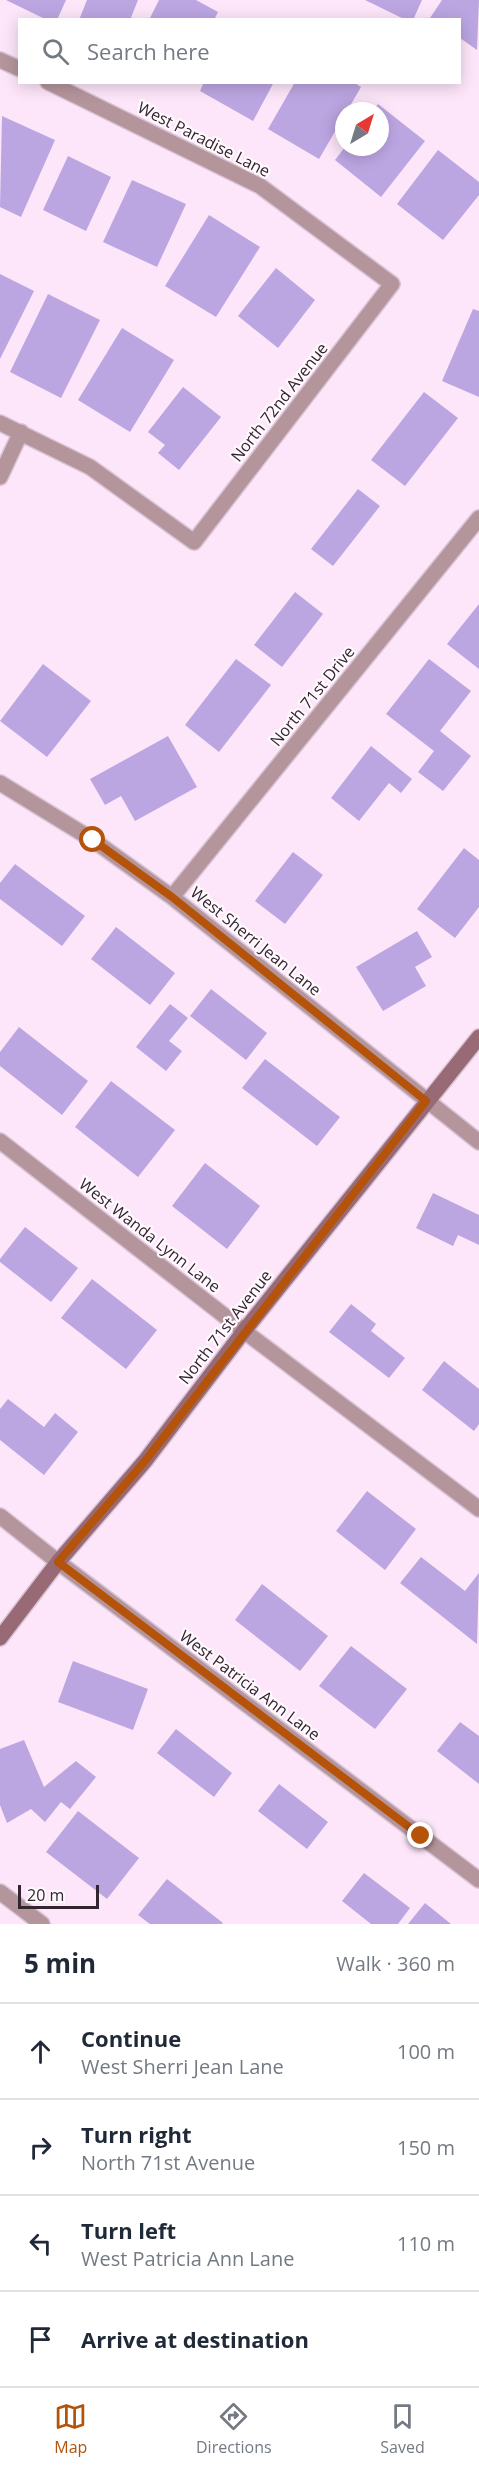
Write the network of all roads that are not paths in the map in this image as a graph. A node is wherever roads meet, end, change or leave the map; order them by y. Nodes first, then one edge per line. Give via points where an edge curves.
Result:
1 (0, 60) edge
2 (18, 68) edge
3 (52, 84) edge
4 (392, 284) joint
5 (0, 423) edge
6 (21, 432) junction
7 (0, 477) edge
8 (479, 518) edge
9 (0, 783) edge
10 (172, 897) junction
11 (479, 1037) edge
12 (426, 1101) junction
13 (0, 1141) edge
14 (479, 1142) edge
15 (244, 1331) junction
16 (479, 1509) edge
17 (0, 1516) edge
18 (58, 1562) junction
19 (0, 1638) edge
20 (479, 1880) edge
21 (0, 1892) edge
22 (42, 1924) edge

1 - 2 street
3 - 4 street, West Paradise Lane via 260,186
4 - 6 street, North 72nd Avenue via 194,542 90,467
5 - 6 street
6 - 7 street
8 - 10 street, North 71st Drive
9 - 10 street, West Sherri Jean Lane via 93,840
10 - 12 street, West Sherri Jean Lane
11 - 12 street, North 71st Avenue
12 - 14 street, West Sherri Jean Lane
12 - 15 street, North 71st Avenue
13 - 15 street, West Wanda Lynn Lane
15 - 16 street, West Wanda Lynn Lane
15 - 18 street, North 71st Avenue via 145,1461
17 - 18 street, West Patricia Ann Lane
18 - 19 street, North 71st Avenue
18 - 20 street, West Patricia Ann Lane
21 - 22 street

